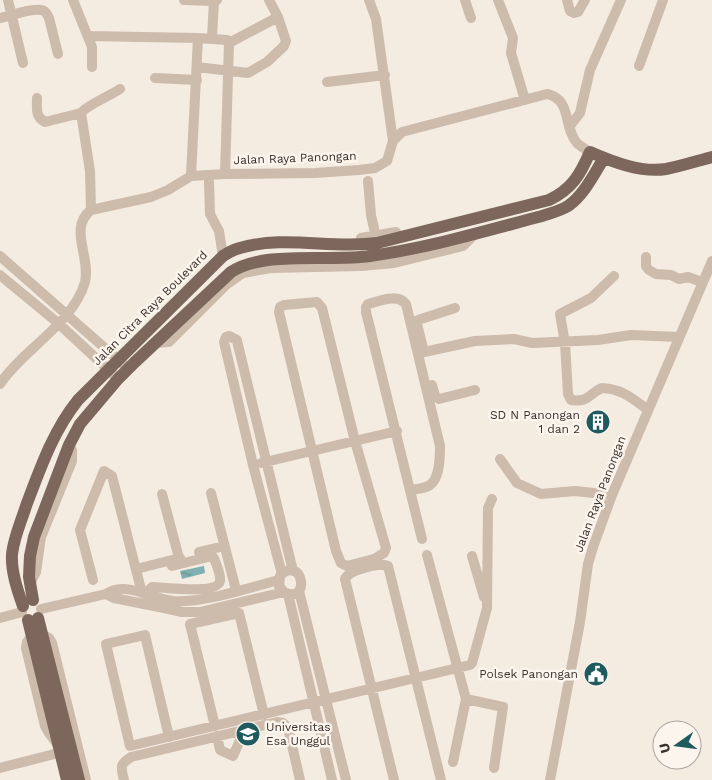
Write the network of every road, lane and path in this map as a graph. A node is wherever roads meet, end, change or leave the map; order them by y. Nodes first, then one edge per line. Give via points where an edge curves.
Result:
1 (8, 0) edge
2 (73, 0) edge
3 (184, 0) edge
4 (269, 0) edge
5 (369, 0) edge
6 (465, 0) edge
7 (498, 0) edge
8 (567, 0) edge
9 (585, 0) edge
10 (621, 0) edge
11 (663, 0) edge
12 (216, 1) edge
13 (12, 15) junction
14 (278, 17) junction
15 (0, 18) edge
16 (471, 18) dead end
17 (88, 36) junction
18 (198, 38) junction
19 (212, 38) junction
20 (229, 43) junction
21 (58, 54) dead end
22 (23, 63) dead end
23 (639, 66) dead end
24 (92, 67) dead end
25 (197, 67) junction
26 (228, 70) junction
27 (385, 76) junction
28 (155, 78) dead end
29 (197, 80) junction
30 (327, 82) dead end
31 (120, 89) dead end
32 (37, 98) dead end
33 (525, 100) junction
34 (81, 113) junction
35 (569, 127) junction
36 (393, 141) junction
37 (590, 152) junction
38 (712, 157) edge
39 (604, 158) junction
40 (225, 174) junction
41 (191, 176) junction
42 (368, 181) dead end
43 (209, 182) dead end
44 (91, 210) junction
45 (376, 240) junction
46 (226, 255) junction
47 (0, 256) edge
48 (646, 257) dead end
49 (712, 261) edge
50 (0, 275) edge
51 (614, 276) dead end
52 (702, 282) junction
53 (454, 308) dead end
54 (67, 313) junction
55 (58, 323) junction
56 (679, 337) junction
57 (565, 343) junction
58 (424, 352) junction
59 (118, 359) junction
60 (128, 369) junction
61 (107, 370) junction
62 (118, 378) junction
63 (0, 384) edge
64 (475, 390) dead end
65 (648, 410) junction
66 (397, 431) junction
67 (355, 441) junction
68 (311, 452) junction
69 (500, 459) dead end
70 (266, 462) junction
71 (253, 466) junction
72 (410, 490) junction
73 (211, 493) dead end
74 (162, 494) dead end
75 (612, 495) junction
76 (492, 498) dead end
77 (422, 539) dead end
78 (224, 546) junction
79 (427, 555) dead end
80 (472, 556) dead end
81 (176, 562) junction
82 (136, 569) junction
83 (293, 571) junction
84 (281, 577) junction
85 (93, 580) dead end
86 (236, 590) junction
87 (299, 591) junction
88 (286, 593) junction
89 (106, 594) junction
90 (144, 594) junction
91 (487, 608) junction
92 (31, 611) junction
93 (0, 618) edge
94 (37, 635) junction
95 (458, 668) junction
96 (416, 678) junction
97 (373, 689) junction
98 (51, 690) junction
99 (466, 699) junction
100 (326, 700) junction
101 (314, 704) junction
102 (264, 715) junction
103 (69, 725) junction
104 (245, 729) junction
105 (216, 731) junction
106 (170, 737) junction
107 (64, 749) junction
108 (453, 762) dead end
109 (0, 768) edge
110 (494, 768) dead end
111 (64, 777) edge
112 (79, 780) edge
113 (86, 780) edge
114 (124, 780) edge
115 (300, 780) edge
116 (332, 780) edge
117 (346, 780) edge
118 (394, 780) edge
119 (441, 780) edge
120 (550, 780) edge

1 - 13 street
2 - 17 street
3 - 12 street
4 - 14 street
5 - 27 street via 376,19
6 - 16 street
7 - 33 street via 513,38 511,53
8 - 9 street via 570,11 574,13
10 - 35 street via 590,70 580,113
11 - 23 street
12 - 19 street
13 - 15 street
13 - 21 street via 39,9 47,13
13 - 22 street
14 - 20 street
14 - 26 street via 286,41 280,51 248,73
17 - 18 street
17 - 24 street via 92,47
18 - 19 street
18 - 25 street
19 - 20 street
20 - 26 street
25 - 26 street
25 - 29 street
26 - 40 street
27 - 30 street
27 - 36 street
28 - 29 street
29 - 41 street
31 - 34 street
32 - 34 street via 37,115 45,122
33 - 35 street via 554,95 565,110
33 - 36 street via 402,132
34 - 44 street via 90,172
35 - 37 street via 578,144
36 - 40 street, Jalan Raya Panongan via 388,161 375,168 315,173
37 - 39 main road
37 - 45 main road, Jalan Citra Raya Boulevard via 570,187 549,200
38 - 39 main road via 650,170
39 - 60 main road, Jalan Citra Raya Boulevard via 575,200 560,211 439,247 393,258 300,264 262,260 253,266 242,265
40 - 41 street, Jalan Raya Panongan
41 - 44 street, Jalan Raya Panongan via 151,197
42 - 45 street
43 - 46 street via 210,214
44 - 54 street via 81,222 80,230 86,263 85,280
45 - 46 main road, Jalan Citra Raya Boulevard via 359,246 301,240 251,245
46 - 59 main road, Jalan Citra Raya Boulevard
47 - 54 street
48 - 52 street via 646,266 652,272
49 - 52 street, Jalan Raya Panongan
50 - 55 street
51 - 57 street via 591,298 560,314
52 - 56 street, Jalan Raya Panongan
53 - 58 street via 418,320
54 - 55 street
54 - 59 street
55 - 61 street
55 - 63 street
56 - 57 street via 631,335
56 - 65 street, Jalan Raya Panongan
57 - 58 street via 528,343 514,339 475,341
57 - 65 street via 571,400 588,398 602,388 612,388
58 - 64 street via 437,398
59 - 60 street
59 - 61 main road, Jalan Citra Raya Boulevard
60 - 62 main road, Jalan Citra Raya Boulevard
61 - 62 street
61 - 92 main road, Jalan Citra Raya Boulevard via 74,406 58,430 17,533 12,565 17,588
62 - 92 main road, Jalan Citra Raya Boulevard via 83,419 69,445 30,556
65 - 75 street, Jalan Raya Panongan
66 - 67 street
66 - 72 street
66 - 72 street via 366,307 397,297 406,304 440,446 438,468 432,484
67 - 68 street
67 - 68 street via 386,548 374,559 352,565 347,566 338,558
67 - 68 street via 322,308 317,302 284,305 279,312
68 - 70 street
69 - 75 street via 517,483 541,494 575,491
70 - 71 street
70 - 71 street via 238,345 229,336 224,342
70 - 83 street
71 - 84 street
72 - 77 street
73 - 78 street
74 - 81 street
75 - 120 street, Jalan Raya Panongan via 588,564
76 - 91 street via 488,508
78 - 81 street
78 - 86 street
79 - 95 street
80 - 91 street
81 - 82 street
81 - 90 street via 212,556 220,583 211,588 184,590 152,588
82 - 85 street via 112,476 104,471 80,530
82 - 90 street
83 - 84 street via 287,571
83 - 87 street via 302,579
84 - 86 street
84 - 88 street via 280,586
86 - 90 street via 192,601 171,601
87 - 88 street
87 - 100 street
88 - 89 street via 200,612 182,612
88 - 101 street
89 - 90 street via 113,588
89 - 92 street
91 - 95 street via 472,663
92 - 93 street
92 - 94 main road, Jalan Citra Raya Boulevard
94 - 98 main road, Jalan Citra Raya Boulevard
94 - 98 street via 49,638 52,643
95 - 96 street
95 - 99 street
96 - 97 street
96 - 97 street via 388,566 383,564 357,570 345,579
96 - 119 street
97 - 100 street
97 - 118 street
98 - 103 main road, Jalan Citra Raya Boulevard
98 - 107 main road, Jalan Citra Raya Boulevard
99 - 108 street
99 - 110 street via 504,706
100 - 101 street
100 - 117 street
101 - 102 street
101 - 116 street
102 - 105 street
102 - 105 street via 240,613 190,624
103 - 107 main road, Jalan Citra Raya Boulevard
103 - 113 street
104 - 105 street
104 - 105 street via 233,756 220,750
104 - 115 street via 283,723 288,728
105 - 106 street
105 - 114 street via 131,757 121,767
106 - 106 street via 130,746 106,644 145,635
107 - 109 street
107 - 111 main road, Jalan Citra Raya Boulevard
107 - 112 main road, Jalan Citra Raya Boulevard

